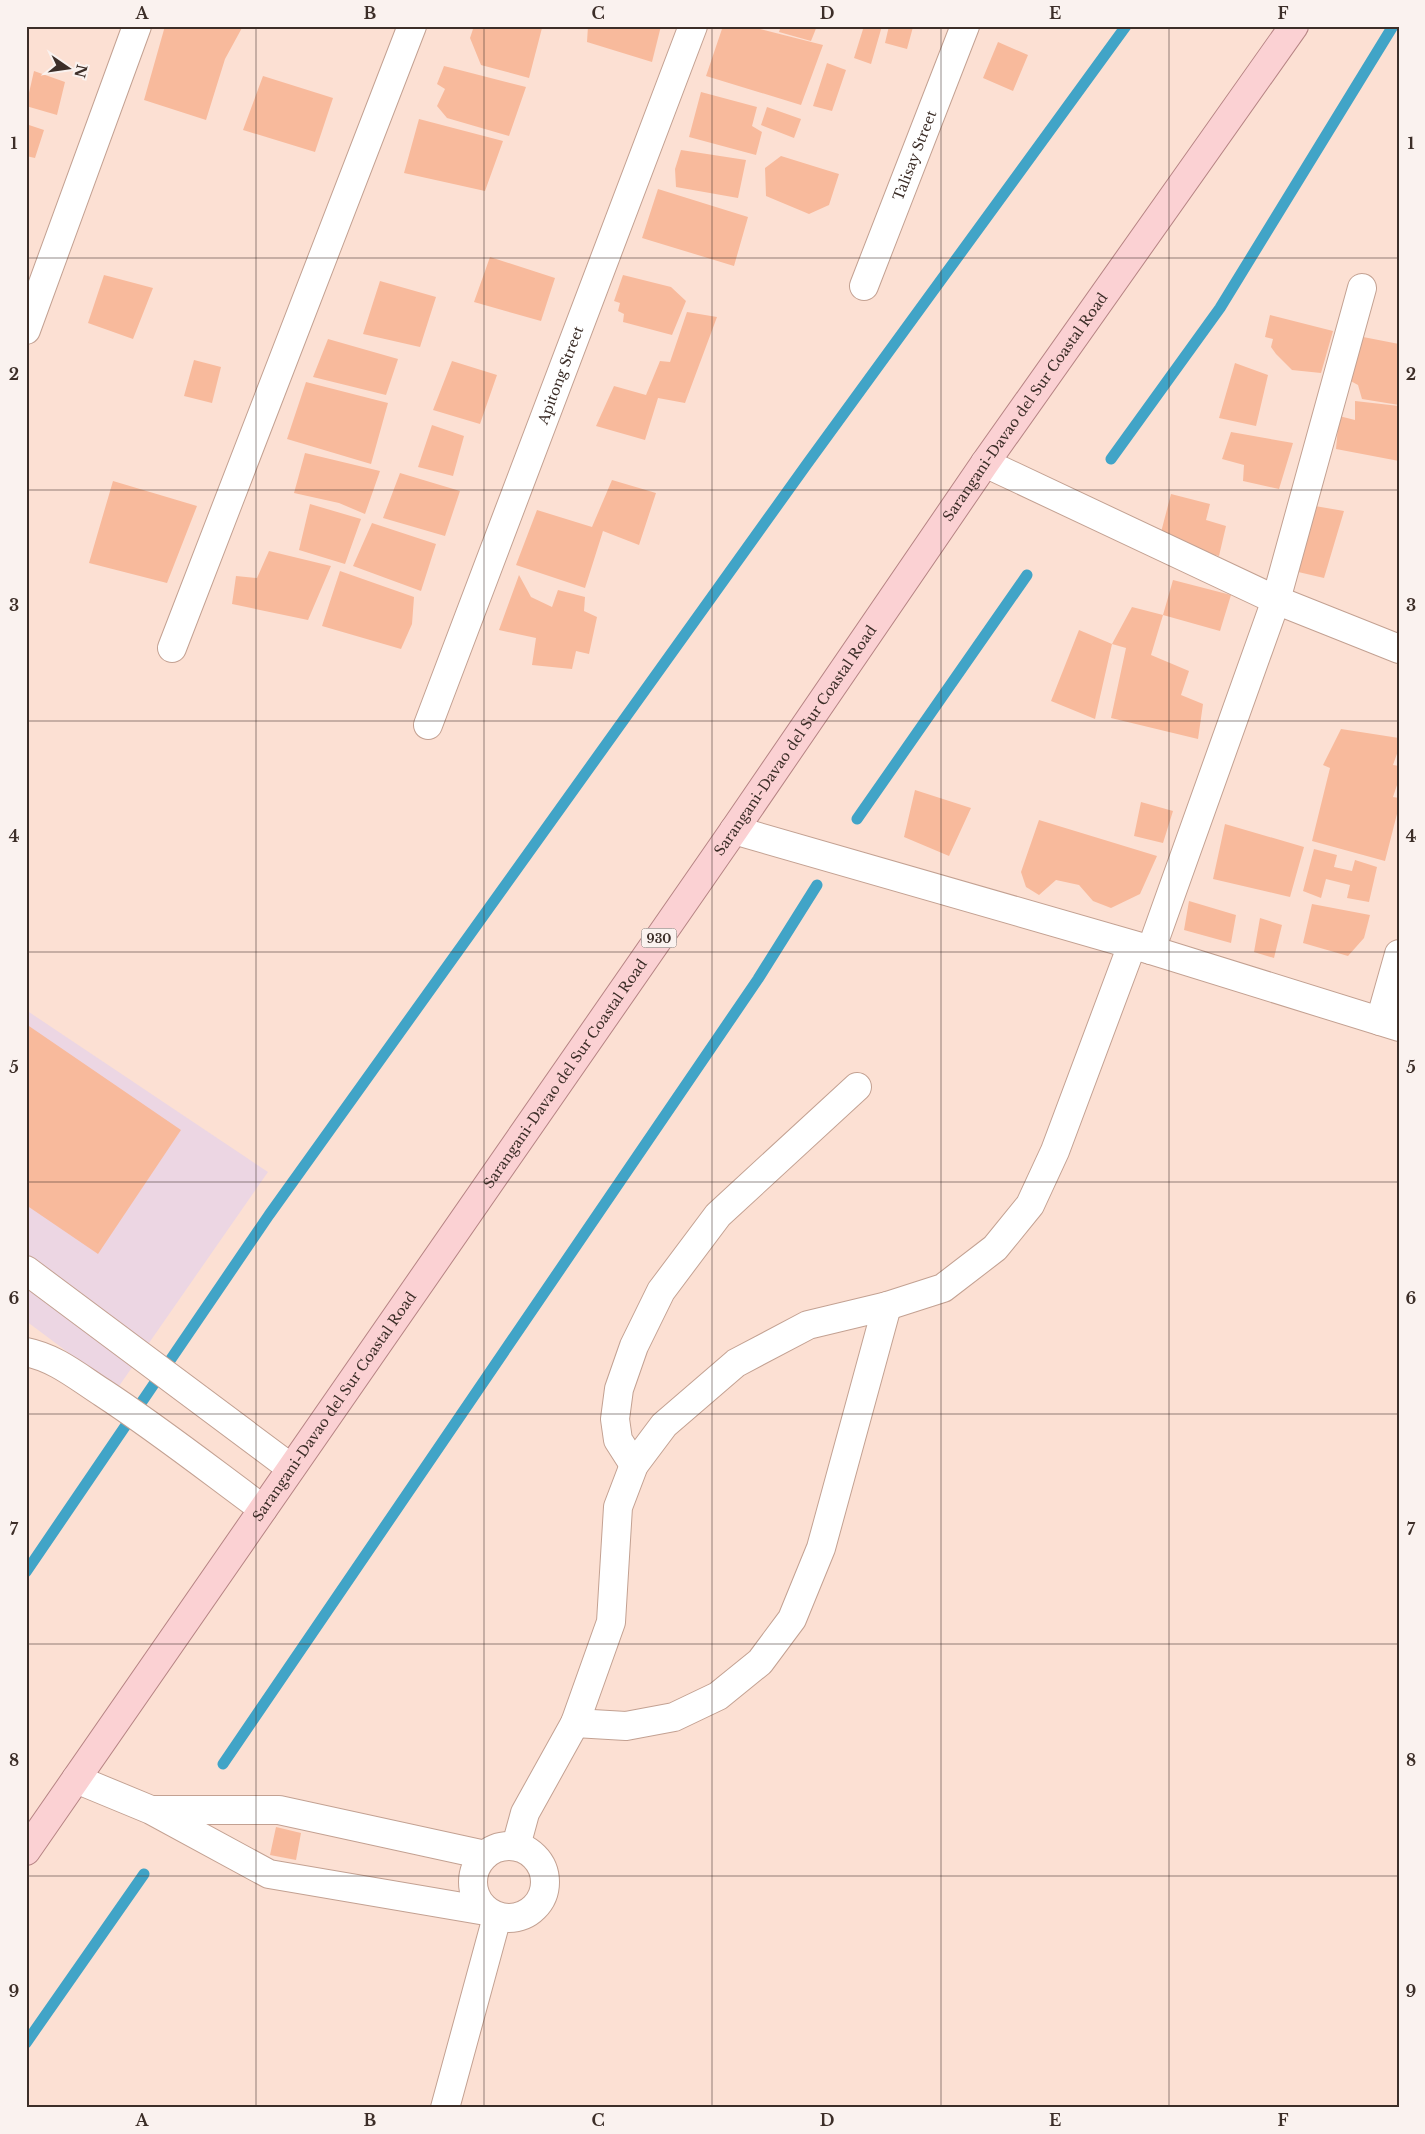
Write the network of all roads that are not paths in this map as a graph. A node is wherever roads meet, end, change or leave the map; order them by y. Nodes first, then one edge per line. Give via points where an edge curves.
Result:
1 (137, 26) edge
2 (412, 26) edge
3 (693, 26) edge
4 (965, 26) edge
5 (1294, 26) edge
6 (864, 286) dead end
7 (1362, 288) dead end
8 (26, 330) edge
9 (985, 463) junction
10 (1276, 600) junction
11 (172, 648) dead end
12 (1399, 649) edge
13 (428, 725) dead end
14 (734, 830) junction
15 (1141, 947) junction
16 (1399, 954) edge
17 (1389, 1024) edge
18 (857, 1087) dead end
19 (26, 1270) edge
20 (887, 1306) junction
21 (26, 1352) edge
22 (634, 1464) junction
23 (291, 1468) junction
24 (264, 1509) junction
25 (575, 1723) junction
26 (76, 1779) junction
27 (151, 1810) junction
28 (516, 1846) junction
29 (26, 1852) edge
30 (485, 1855) junction
31 (492, 1914) junction
32 (445, 2108) edge

1 - 8 street
2 - 11 street
3 - 13 street, Apitong Street
4 - 6 street, Talisay Street
5 - 9 main road, Sarangani-Davao del Sur Coastal Road / 930
7 - 10 street
9 - 10 street
9 - 14 main road, Sarangani-Davao del Sur Coastal Road / 930
10 - 12 street
10 - 15 street
14 - 15 street
14 - 23 main road, Sarangani-Davao del Sur Coastal Road / 930
15 - 17 street
15 - 20 street via 1030,1205 995,1248 943,1288
16 - 17 street
18 - 22 street via 718,1215 660,1291 634,1346 619,1389 615,1419 618,1440
19 - 23 street
20 - 22 street via 808,1325 736,1363 664,1424
20 - 25 street via 821,1548 792,1619 760,1662 718,1696 674,1717 626,1726
21 - 24 street via 58,1363
22 - 25 street via 618,1507 611,1622
23 - 24 main road, Sarangani-Davao del Sur Coastal Road / 930
24 - 26 main road, Sarangani-Davao del Sur Coastal Road / 930
25 - 28 street via 525,1813
26 - 27 street
26 - 29 main road, Sarangani-Davao del Sur Coastal Road / 930
27 - 30 street via 279,1810
27 - 31 street via 269,1874
28 - 30 street via 496,1848
28 - 31 street via 531,1852 541,1864 546,1880 543,1896 534,1909 520,1917 512,1919
30 - 31 street via 476,1868 473,1883 477,1899
31 - 32 street

